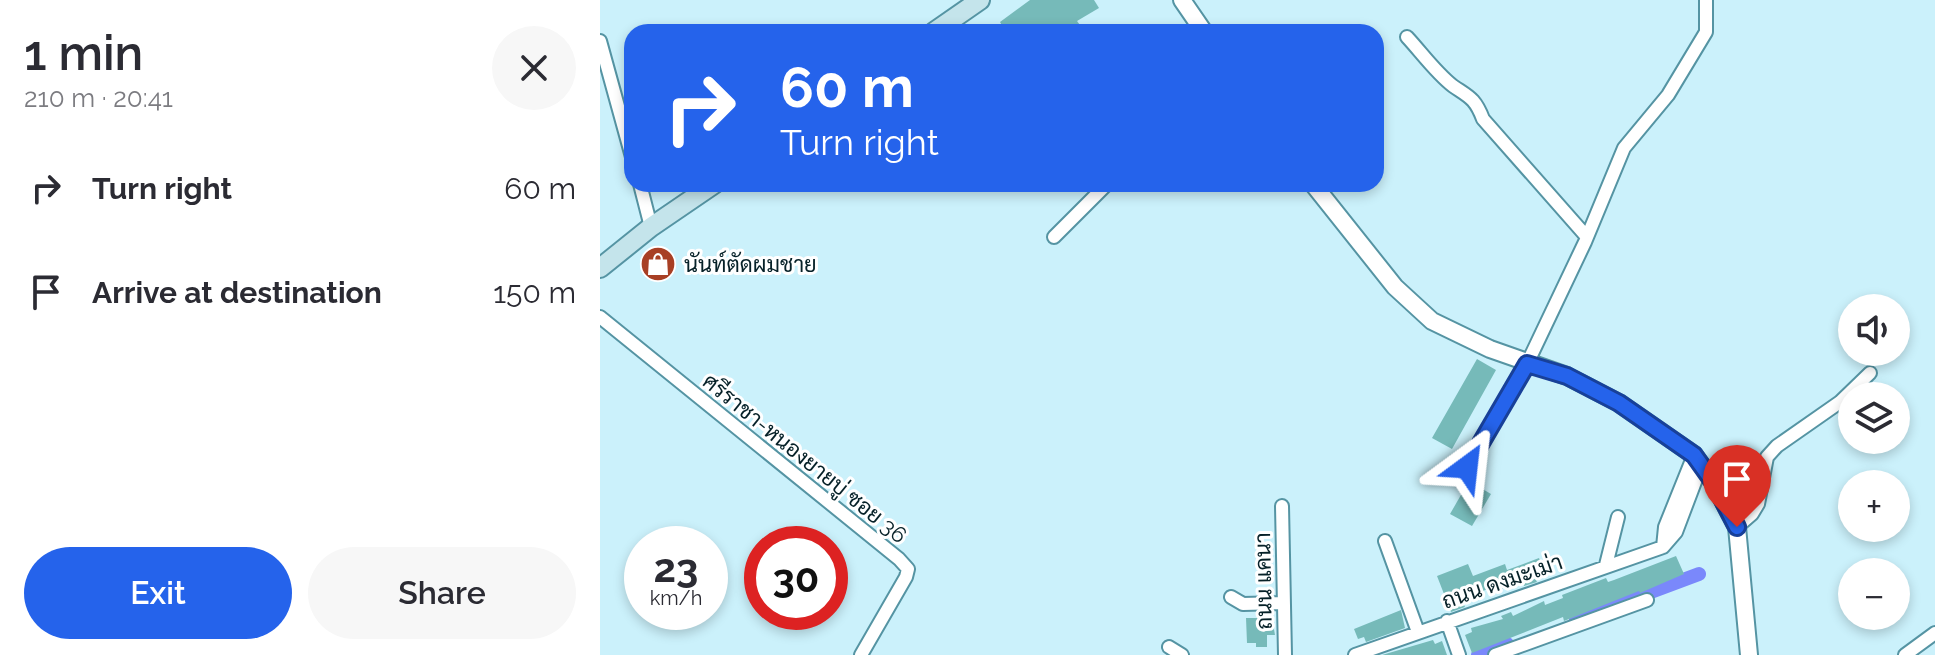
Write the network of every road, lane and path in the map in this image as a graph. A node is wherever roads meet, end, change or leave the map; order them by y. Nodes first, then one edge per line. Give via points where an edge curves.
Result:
1 (980, 0) edge
2 (1182, 0) edge
3 (1706, 0) edge
4 (946, 24) edge
5 (1198, 24) edge
6 (1407, 37) dead end
7 (600, 41) edge
8 (624, 128) edge
9 (642, 192) edge
10 (702, 192) edge
11 (1099, 192) edge
12 (1319, 192) edge
13 (651, 227) junction
14 (1054, 237) dead end
15 (1587, 237) junction
16 (600, 268) edge
17 (600, 317) edge
18 (1527, 364) junction
19 (1870, 373) dead end
20 (1697, 461) junction
21 (1467, 467) dead end
22 (1282, 506) dead end
23 (1618, 517) dead end
24 (1737, 527) junction
25 (1385, 541) dead end
26 (1606, 565) junction
27 (1231, 597) dead end
28 (1647, 600) dead end
29 (1282, 603) junction
30 (1447, 621) junction
31 (1418, 632) junction
32 (1935, 633) edge
33 (1169, 647) dead end
34 (1459, 654) edge
35 (861, 655) edge
36 (1182, 655) edge
37 (1285, 655) edge
38 (1355, 655) edge
39 (1495, 655) edge
40 (1749, 655) edge
41 (1905, 655) edge

1 - 4 main road
2 - 5 street
3 - 15 street via 1706,32 1668,95 1624,148
6 - 15 street via 1477,104 1483,119
7 - 8 street
9 - 13 street
10 - 13 main road
11 - 14 street
12 - 18 street via 1395,287 1432,321
13 - 16 main road
15 - 18 street
17 - 35 street, ศรีราชา-หนองยายบู่ ซอย 36 via 908,569
18 - 20 street via 1567,376 1619,403
18 - 21 street
19 - 24 street via 1767,457 1758,504
20 - 24 street
20 - 26 street, ถนน ดงมะเม่า via 1665,527 1663,547
22 - 29 street, ถนน แคนา
23 - 26 street
24 - 40 street
25 - 31 street
26 - 30 street, ถนน ดงมะเม่า
27 - 29 street via 1243,604
28 - 39 street
29 - 37 street, ถนน แคนา
30 - 31 street, ถนน ดงมะเม่า
30 - 34 street
31 - 38 street, ถนน ดงมะเม่า
32 - 41 street
33 - 36 street

